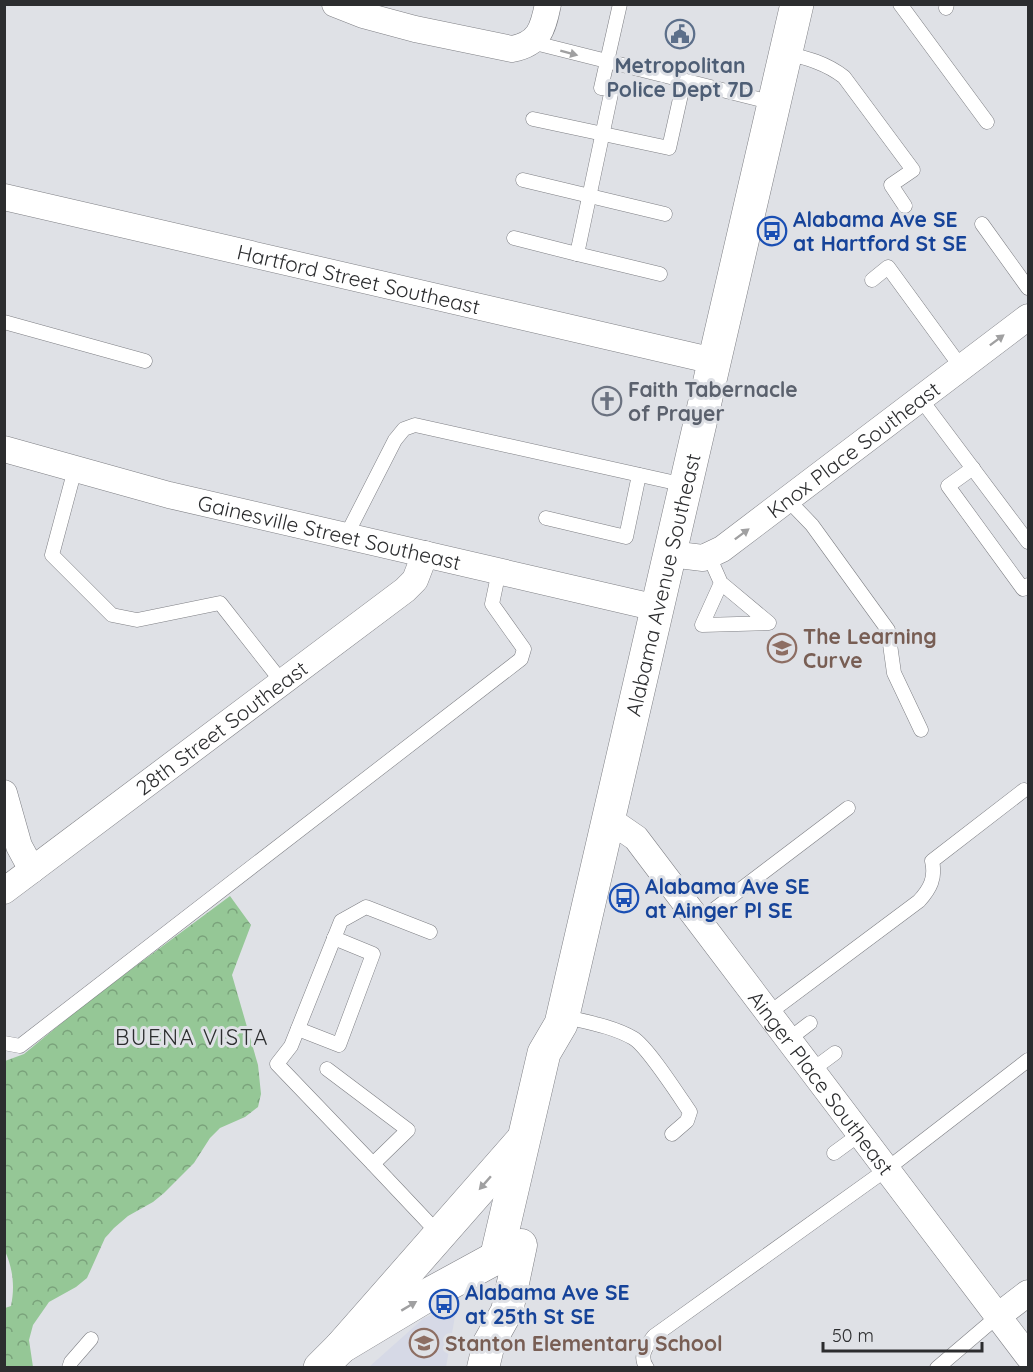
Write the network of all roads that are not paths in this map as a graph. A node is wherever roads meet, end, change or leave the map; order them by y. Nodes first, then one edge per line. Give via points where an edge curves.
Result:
1 (335, 4) edge
2 (620, 4) edge
3 (797, 4) edge
4 (900, 4) edge
5 (547, 12) edge
6 (531, 42) junction
7 (785, 53) junction
8 (606, 63) junction
9 (684, 81) junction
10 (774, 103) junction
11 (533, 118) dead end
12 (987, 122) dead end
13 (602, 134) junction
14 (523, 180) dead end
15 (590, 196) junction
16 (4, 197) edge
17 (905, 206) dead end
18 (665, 214) dead end
19 (981, 224) dead end
20 (514, 238) dead end
21 (577, 254) junction
22 (660, 274) dead end
23 (872, 280) dead end
24 (1029, 288) edge
25 (1029, 317) edge
26 (4, 322) edge
27 (145, 361) dead end
28 (714, 361) junction
29 (961, 367) junction
30 (920, 398) junction
31 (4, 449) edge
32 (972, 468) junction
33 (75, 469) junction
34 (639, 475) junction
35 (686, 485) junction
36 (788, 499) junction
37 (546, 518) dead end
38 (346, 536) junction
39 (1029, 542) edge
40 (425, 554) junction
41 (670, 554) junction
42 (709, 556) junction
43 (499, 571) junction
44 (721, 583) junction
45 (1029, 585) edge
46 (657, 608) junction
47 (282, 682) junction
48 (921, 730) dead end
49 (1024, 790) dead end
50 (4, 793) edge
51 (848, 808) dead end
52 (607, 818) junction
53 (32, 870) junction
54 (4, 891) edge
55 (699, 921) junction
56 (430, 932) dead end
57 (334, 938) junction
58 (769, 1013) junction
59 (562, 1020) junction
60 (810, 1023) dead end
61 (298, 1029) junction
62 (789, 1040) junction
63 (4, 1043) edge
64 (835, 1053) dead end
65 (1029, 1060) edge
66 (327, 1069) dead end
67 (812, 1071) junction
68 (672, 1134) dead end
69 (860, 1134) junction
70 (524, 1139) junction
71 (834, 1153) dead end
72 (373, 1164) junction
73 (887, 1169) junction
74 (440, 1235) junction
75 (508, 1252) junction
76 (1029, 1293) edge
77 (998, 1316) junction
78 (91, 1339) dead end
79 (486, 1355) edge
80 (1029, 1356) edge
81 (330, 1357) edge
82 (69, 1368) edge
83 (647, 1368) edge
84 (937, 1368) edge

1 - 6 street via 415,29 502,48 523,47
2 - 8 lane
3 - 7 main road, Alabama Avenue Southeast
4 - 12 lane
5 - 6 street via 542,29
6 -> 8 lane
7 - 10 main road, Alabama Avenue Southeast
7 - 17 lane via 831,67 844,78 913,170 891,185
8 - 9 lane
8 - 13 lane via 602,88 612,89
9 - 10 lane
9 - 13 lane via 669,148
10 - 28 main road, Alabama Avenue Southeast
11 - 13 lane
13 - 15 lane
14 - 15 lane
15 - 18 lane
15 - 21 lane
16 - 28 street, Hartford Street Southeast
19 - 24 lane
20 - 21 lane
21 - 22 lane
23 - 29 lane via 888,267
29 -> 25 street, Knox Place Southeast
26 - 27 lane
28 - 35 main road, Alabama Avenue Southeast
29 - 30 street, Knox Place Southeast
30 - 32 lane
30 - 36 street, Knox Place Southeast
31 - 33 street, Gainesville Street Southeast
32 - 39 lane
32 - 45 lane via 948,486 1023,589
33 - 38 street, Gainesville Street Southeast
33 - 47 lane via 52,555 112,615 137,620 220,603
34 - 35 lane
34 - 37 lane via 626,537
34 - 38 lane via 415,424 395,440
35 - 41 main road, Alabama Avenue Southeast
42 -> 36 street, Knox Place Southeast
36 - 48 lane via 812,525 888,630 894,673
38 - 40 street, Gainesville Street Southeast
40 - 43 street, Gainesville Street Southeast
40 - 47 street, 28th Street Southeast via 416,580 405,590
41 - 42 street
41 - 46 main road, Alabama Avenue Southeast
42 - 44 lane
43 - 46 street, Gainesville Street Southeast
43 - 63 lane via 492,604 524,650 522,659 20,1046
44 - 44 lane via 761,616 769,623 702,626
46 - 52 main road, Alabama Avenue Southeast
47 - 53 street, 28th Street Southeast
49 - 58 lane via 932,861 934,875 919,901
50 - 53 street via 19,846
51 - 55 lane
52 - 55 street, Ainger Place Southeast via 636,838
52 - 59 main road, Alabama Avenue Southeast
53 - 54 street, 28th Street Southeast
55 - 58 street, Ainger Place Southeast
56 - 57 lane via 366,907 341,921
57 - 61 lane
57 - 61 lane via 373,954 339,1045
58 - 62 street, Ainger Place Southeast
59 - 68 lane via 600,1025 635,1039 690,1112 687,1121
59 - 70 main road, Alabama Avenue Southeast via 544,1053
59 - 75 main road, Alabama Avenue Southeast via 564,1057
60 - 62 lane
61 - 72 lane via 277,1064
62 - 67 street, Ainger Place Southeast
64 - 67 lane
65 - 73 lane
66 - 72 lane via 408,1130
67 - 69 street, Ainger Place Southeast
69 - 71 lane
69 - 73 street, Ainger Place Southeast
70 -> 74 main road, Alabama Avenue Southeast
70 - 75 main road, Alabama Avenue Southeast
72 - 74 lane
73 - 77 street, Ainger Place Southeast
73 - 83 lane via 654,1336 644,1348 643,1363
74 - 81 main road, Alabama Avenue Southeast
75 - 79 street via 486,1306
81 -> 75 main road, Alabama Avenue Southeast via 426,1296
76 - 77 street
77 - 80 street, Ainger Place Southeast
77 - 84 lane
78 - 82 lane

